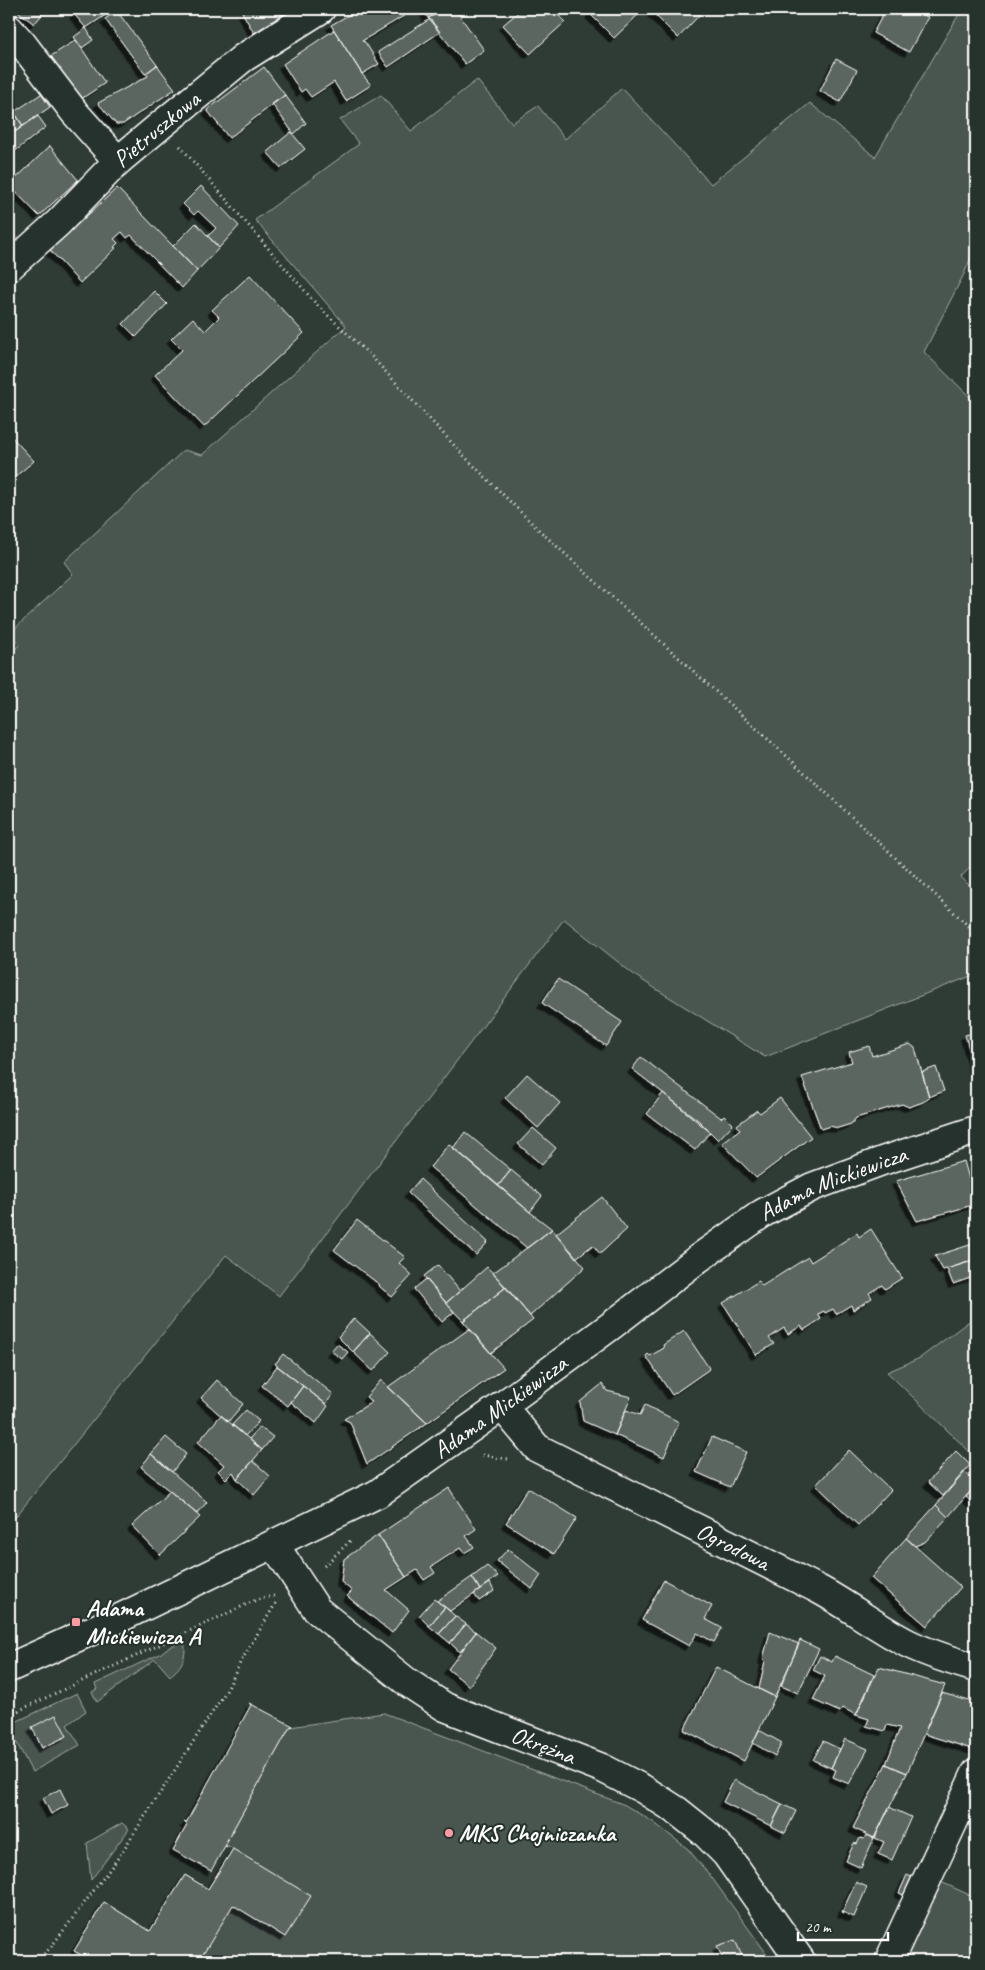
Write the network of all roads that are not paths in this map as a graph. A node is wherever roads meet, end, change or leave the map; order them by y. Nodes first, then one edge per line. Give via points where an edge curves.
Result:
1 (321, 9) edge
2 (9, 29) edge
3 (118, 161) junction
4 (9, 267) edge
5 (976, 1130) edge
6 (502, 1406) junction
7 (274, 1544) junction
8 (9, 1668) edge
9 (976, 1668) edge
10 (976, 1773) edge
11 (801, 1961) edge
12 (889, 1961) edge

1 - 3 street, Pietruszkowa via 243,58
2 - 3 street via 75,114
3 - 4 street, Pietruszkowa via 58,223
5 - 6 street, Adama Mickiewicza via 812,1187 763,1213
6 - 7 street, Adama Mickiewicza via 377,1494
6 - 9 street, Ogrodowa via 537,1448 818,1589 906,1642 933,1655
7 - 8 street, Adama Mickiewicza
7 - 11 street, Okrężna via 317,1610 407,1682 445,1707 602,1768 644,1789 705,1833 726,1854
10 - 12 street

